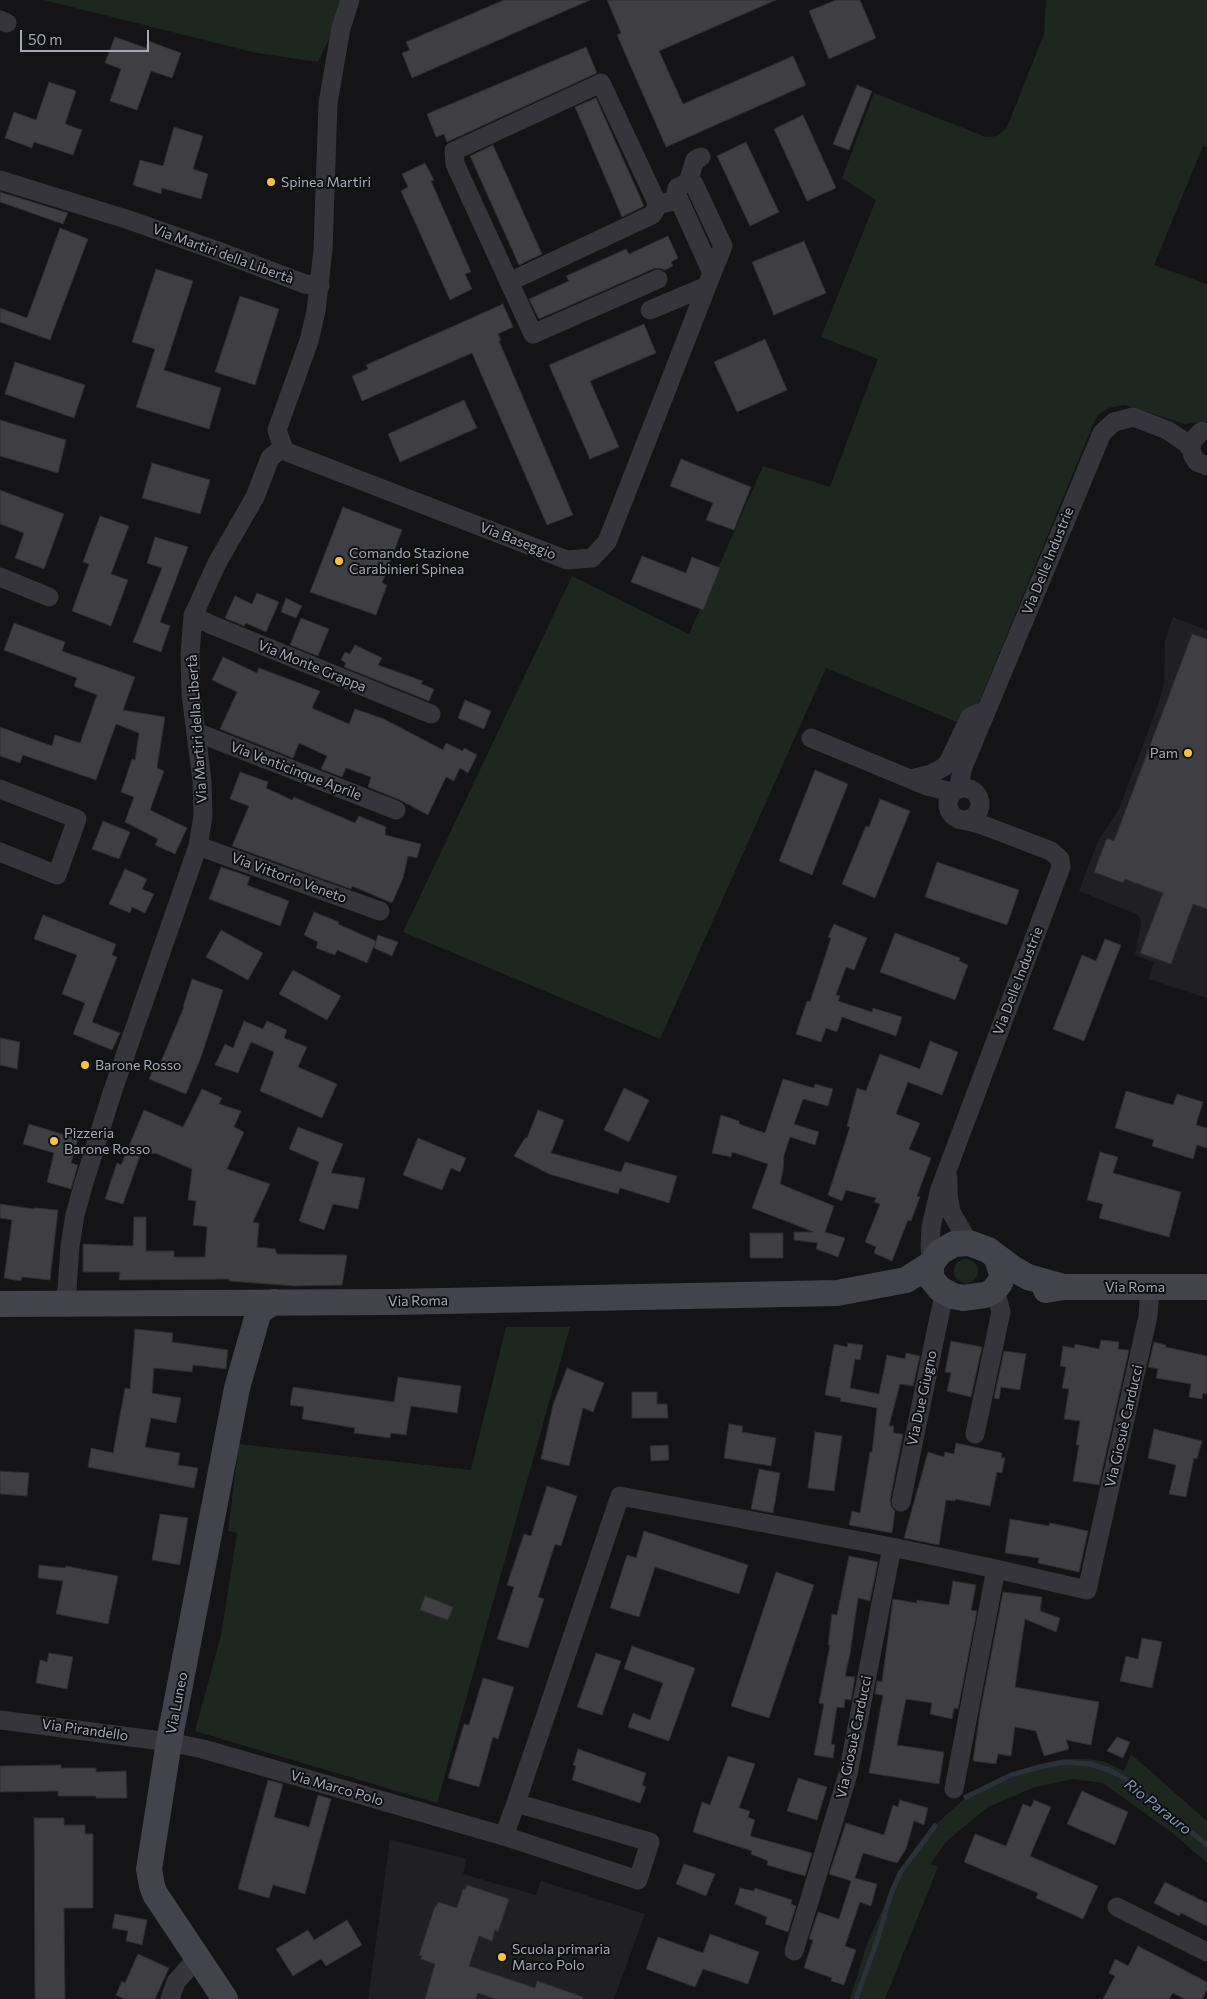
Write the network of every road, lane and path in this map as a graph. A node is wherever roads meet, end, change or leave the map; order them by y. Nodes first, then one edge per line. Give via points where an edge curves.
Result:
1 (350, 0) edge
2 (701, 157) dead end
3 (0, 180) edge
4 (688, 182) junction
5 (679, 199) junction
6 (658, 205) junction
7 (710, 279) junction
8 (658, 280) dead end
9 (509, 282) junction
10 (320, 286) junction
11 (650, 310) dead end
12 (1167, 430) junction
13 (1204, 430) edge
14 (283, 448) junction
15 (1191, 449) junction
16 (1207, 466) edge
17 (0, 577) edge
18 (49, 597) dead end
19 (193, 616) junction
20 (988, 707) junction
21 (431, 714) dead end
22 (196, 732) junction
23 (812, 738) dead end
24 (919, 782) junction
25 (0, 789) edge
26 (962, 796) junction
27 (396, 810) dead end
28 (998, 830) junction
29 (198, 846) junction
30 (0, 852) edge
31 (380, 911) dead end
32 (948, 1167) junction
33 (931, 1227) junction
34 (962, 1233) junction
35 (996, 1256) junction
36 (932, 1263) junction
37 (1064, 1287) junction
38 (1207, 1287) edge
39 (1150, 1288) junction
40 (994, 1290) junction
41 (942, 1291) junction
42 (837, 1293) junction
43 (274, 1302) junction
44 (66, 1303) junction
45 (237, 1303) junction
46 (0, 1304) edge
47 (237, 1388) junction
48 (975, 1434) dead end
49 (900, 1502) dead end
50 (892, 1547) junction
51 (996, 1569) junction
52 (0, 1720) edge
53 (169, 1742) junction
54 (954, 1789) dead end
55 (516, 1803) junction
56 (504, 1836) junction
57 (1117, 1907) dead end
58 (794, 1952) dead end
59 (1207, 1952) edge
60 (199, 1960) junction
61 (170, 1999) edge
62 (225, 1999) edge

1 - 10 street via 341,28 328,103
2 - 4 street via 695,160
3 - 10 street, Via Martiri della Libertà via 126,219 305,284
4 - 5 street via 677,188
4 - 7 street, Via Baseggio via 694,184 723,246
5 - 6 street
5 - 7 street
6 - 9 street via 652,214
6 - 9 street via 601,83 454,151 455,164
7 - 11 street
7 - 14 street, Via Baseggio via 607,542 592,558 567,560 309,461
8 - 9 street via 533,334
10 - 14 street via 309,341 277,430
12 - 13 street, Via Delle Industrie
12 - 15 street, Via Delle Industrie
12 - 20 street, Via Delle Industrie via 1133,417 1114,422 1102,433
13 - 15 street, Via Delle Industrie via 1192,442
14 - 19 street, Via Martiri della Libertà via 270,458 255,497 217,563
15 - 16 street, Via Delle Industrie via 1197,462
17 - 18 street
19 - 21 street, Via Monte Grappa
19 - 22 street, Via Martiri della Libertà via 190,654
20 - 24 street via 970,717 949,762
20 - 26 street, Via Delle Industrie via 967,756
22 - 27 street, Via Venticinque Aprile
22 - 29 street, Via Martiri della Libertà via 203,816
23 - 24 street
24 - 26 street
25 - 30 street via 77,819 56,875
26 - 28 street, Via Delle Industrie
26 - 28 street, Via Delle Industrie via 974,817 963,820
28 - 32 street, Via Delle Industrie via 1054,853 1060,859 1061,867
29 - 31 street, Via Vittorio Veneto
29 - 44 street, Via Martiri della Libertà via 83,1186 70,1246
32 - 33 street, Via Delle Industrie
32 - 34 street, Via Delle Industrie via 948,1194
33 - 34 street
33 - 36 street, Via Delle Industrie
34 - 35 street, Via Roma
34 - 36 street, Via Roma
35 - 37 street, Via Roma via 1028,1276
35 - 40 street via 1002,1274
36 - 41 street via 931,1278
36 - 42 street, Via Roma via 906,1280
37 - 39 street, Via Roma
37 - 40 street, Via Roma
38 - 39 street, Via Roma
39 - 51 street, Via Giosuè Carducci via 1148,1316 1087,1590
40 - 41 street, Via Roma via 975,1298
40 - 48 street via 1001,1312
41 - 42 street, Via Roma via 876,1300
41 - 49 street, Via Due Giugno
42 - 43 street, Via Roma
43 - 45 street, Via Roma
43 - 47 street, Via Luneo via 259,1311
44 - 45 street, Via Roma
44 - 46 street, Via Roma
45 - 47 street, Via Luneo
47 - 53 street, Via Luneo
50 - 51 street, Via Giosuè Carducci
50 - 55 street, Via Giosuè Carducci via 620,1496
50 - 58 street, Via Giosuè Carducci via 848,1774
51 - 54 street
52 - 53 street, Via Pirandello
53 - 56 street, Via Marco Polo
53 - 60 street, Via Luneo via 150,1878 155,1894
55 - 56 street
55 - 56 street, Via Marco Polo via 650,1842 638,1880
57 - 59 street
60 - 61 street via 176,1982
60 - 62 street, Via Luneo

